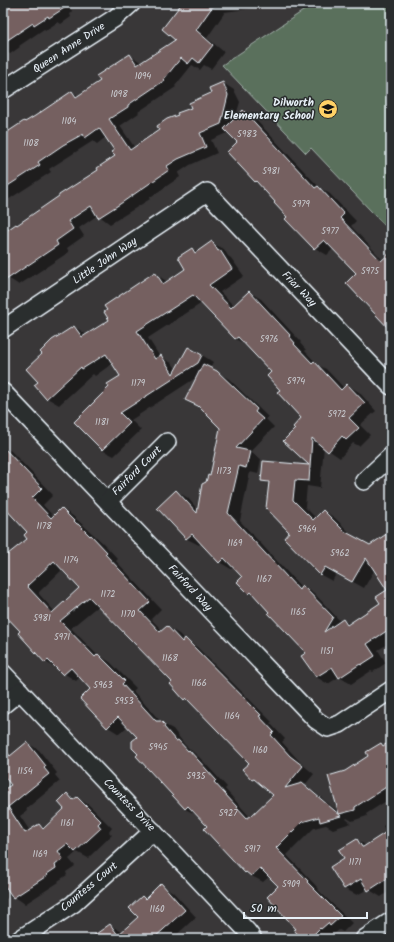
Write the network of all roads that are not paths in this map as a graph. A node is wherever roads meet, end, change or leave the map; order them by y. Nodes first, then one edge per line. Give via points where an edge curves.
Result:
1 (132, 3) edge
2 (3, 90) edge
3 (207, 192) joint
4 (3, 329) edge
5 (391, 386) edge
6 (3, 392) edge
7 (167, 442) dead end
8 (391, 456) edge
9 (364, 481) dead end
10 (108, 501) junction
11 (3, 673) edge
12 (391, 690) edge
13 (20, 691) junction
14 (3, 705) edge
15 (154, 831) junction
16 (391, 921) edge
17 (20, 939) edge
18 (253, 939) edge
19 (364, 939) edge

1 - 2 street, Queen Anne Drive via 115,18
3 - 4 street, Little John Way
3 - 5 street, Friar Way
6 - 10 street, Fairford Way
7 - 10 street, Fairford Court
8 - 9 street
10 - 12 street, Fairford Way via 316,720 328,728 340,724
11 - 13 street, Countess Drive
13 - 14 street
13 - 15 street, Countess Drive
15 - 17 street, Countess Court via 73,904
15 - 18 street, Countess Drive
16 - 19 street

